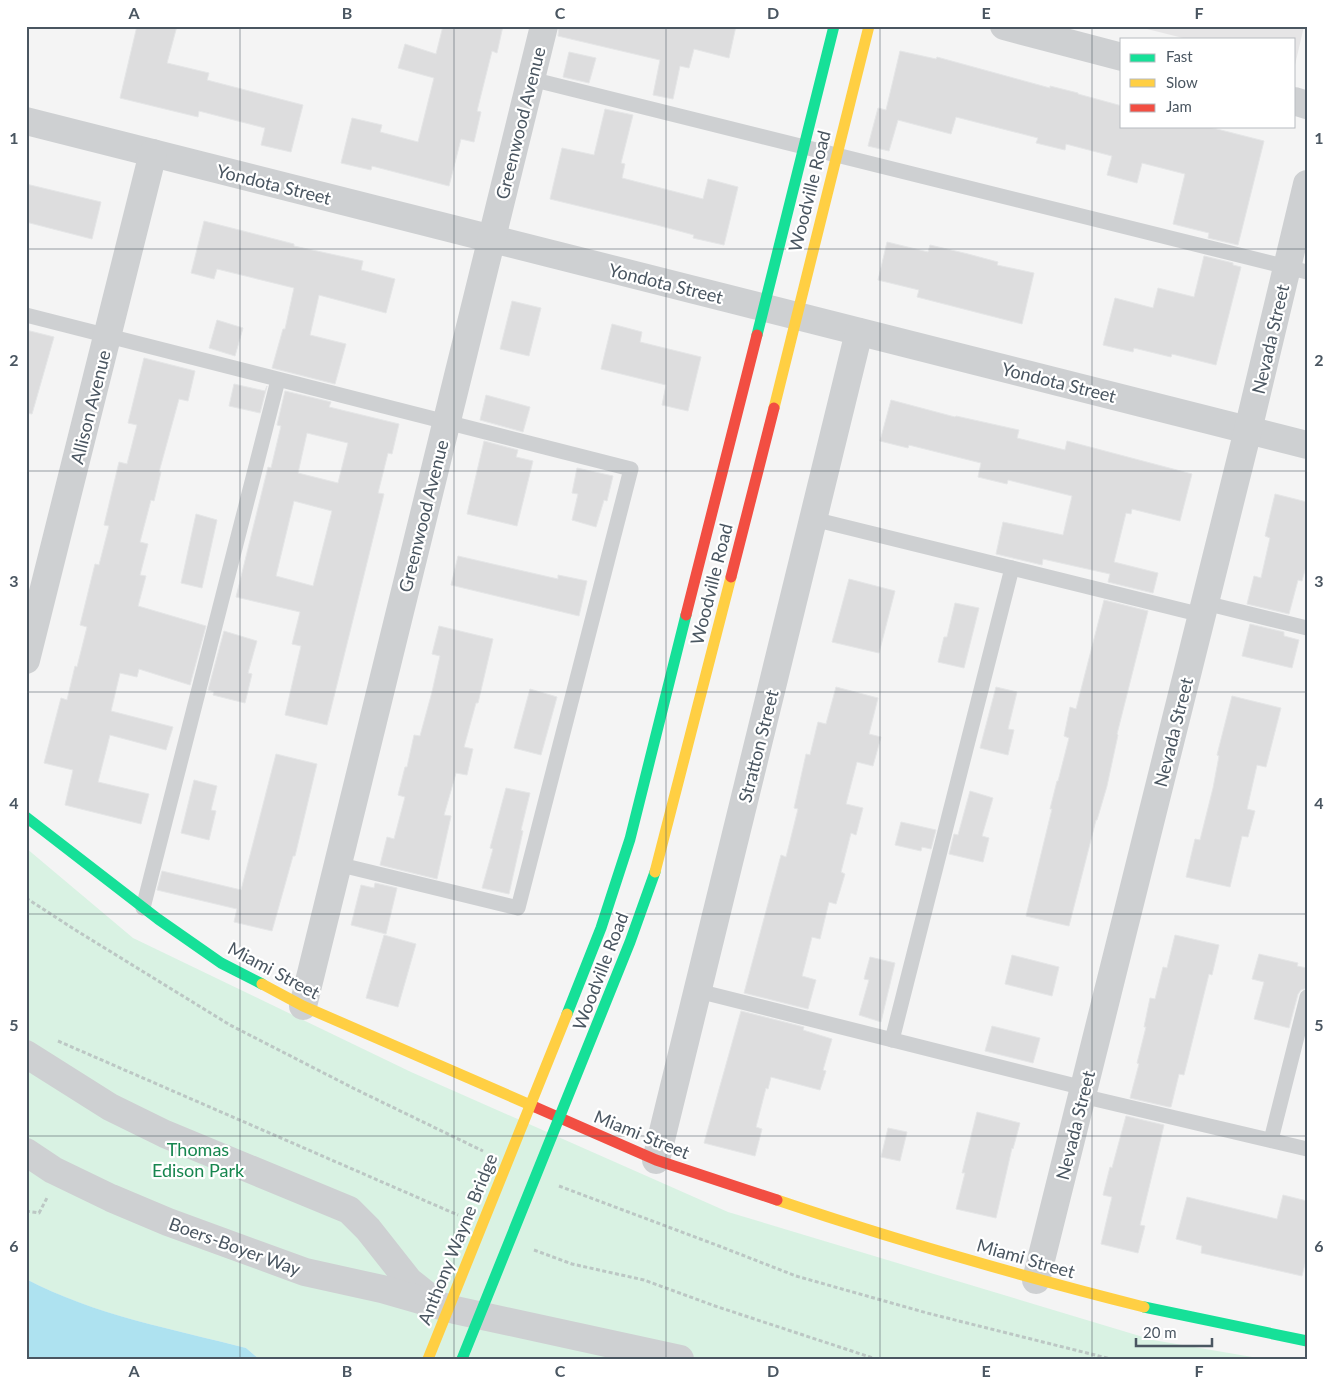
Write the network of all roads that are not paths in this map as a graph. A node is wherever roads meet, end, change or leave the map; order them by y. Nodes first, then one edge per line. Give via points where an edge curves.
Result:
1 (544, 26) edge
2 (834, 26) edge
3 (869, 26) edge
4 (1020, 28) edge
5 (1120, 56) edge
6 (531, 79) junction
7 (26, 121) edge
8 (153, 153) junction
9 (1307, 184) edge
10 (492, 239) junction
11 (1297, 270) edge
12 (26, 315) edge
13 (859, 332) junction
14 (107, 337) junction
15 (278, 380) junction
16 (446, 423) junction
17 (1248, 430) junction
18 (1307, 445) edge
19 (813, 519) junction
20 (1012, 568) junction
21 (1204, 609) junction
22 (1307, 628) edge
23 (26, 660) edge
24 (26, 817) edge
25 (337, 864) junction
26 (143, 908) junction
27 (698, 991) junction
28 (1307, 997) edge
29 (303, 1006) junction
30 (892, 1040) junction
31 (26, 1054) edge
32 (1083, 1092) junction
33 (519, 1131) joint
34 (1271, 1140) junction
35 (1307, 1149) edge
36 (26, 1152) edge
37 (656, 1160) junction
38 (1036, 1280) junction
39 (455, 1310) junction
40 (1307, 1341) edge
41 (428, 1359) edge
42 (462, 1359) edge
43 (680, 1359) edge

1 - 6 street, Greenwood Avenue
2 - 33 main road, Woodville Road, bridge via 630,840 601,928
3 - 42 main road, Woodville Road, bridge via 757,477 647,897
4 - 5 street
6 - 10 street, Greenwood Avenue
6 - 11 lane
7 - 8 street, Yondota Street
8 - 10 street, Yondota Street
8 - 14 street, Allison Avenue
9 - 11 street, Nevada Street
10 - 13 street, Yondota Street
10 - 16 street, Greenwood Avenue
11 - 17 street, Nevada Street
12 - 14 lane
13 - 17 street, Yondota Street
13 - 19 street, Stratton Street
14 - 15 lane
14 - 23 street, Allison Avenue
15 - 16 lane
15 - 26 lane
16 - 25 street, Greenwood Avenue
16 - 25 lane via 631,469 518,908
17 - 18 street, Yondota Street
17 - 21 street, Nevada Street
19 - 20 lane
19 - 27 street, Stratton Street
20 - 21 lane
20 - 30 lane
21 - 22 lane
21 - 32 street, Nevada Street
24 - 26 main road, Miami Street
25 - 29 street, Greenwood Avenue
26 - 29 main road, Miami Street via 221,963
27 - 30 lane
27 - 37 street, Stratton Street
28 - 34 lane
29 - 37 main road, Miami Street
30 - 32 lane
31 - 39 street, Boers-Boyer Way via 110,1107 165,1134 349,1210 409,1280 430,1299
32 - 34 lane
32 - 38 street, Nevada Street
33 - 41 main road, Anthony Wayne Bridge, bridge
34 - 35 lane
36 - 39 street, Boers-Boyer Way via 53,1170 111,1198 240,1249 305,1272
37 - 38 main road, Miami Street via 841,1222
38 - 40 main road, Miami Street via 1160,1311
39 - 43 street, Boers-Boyer Way

